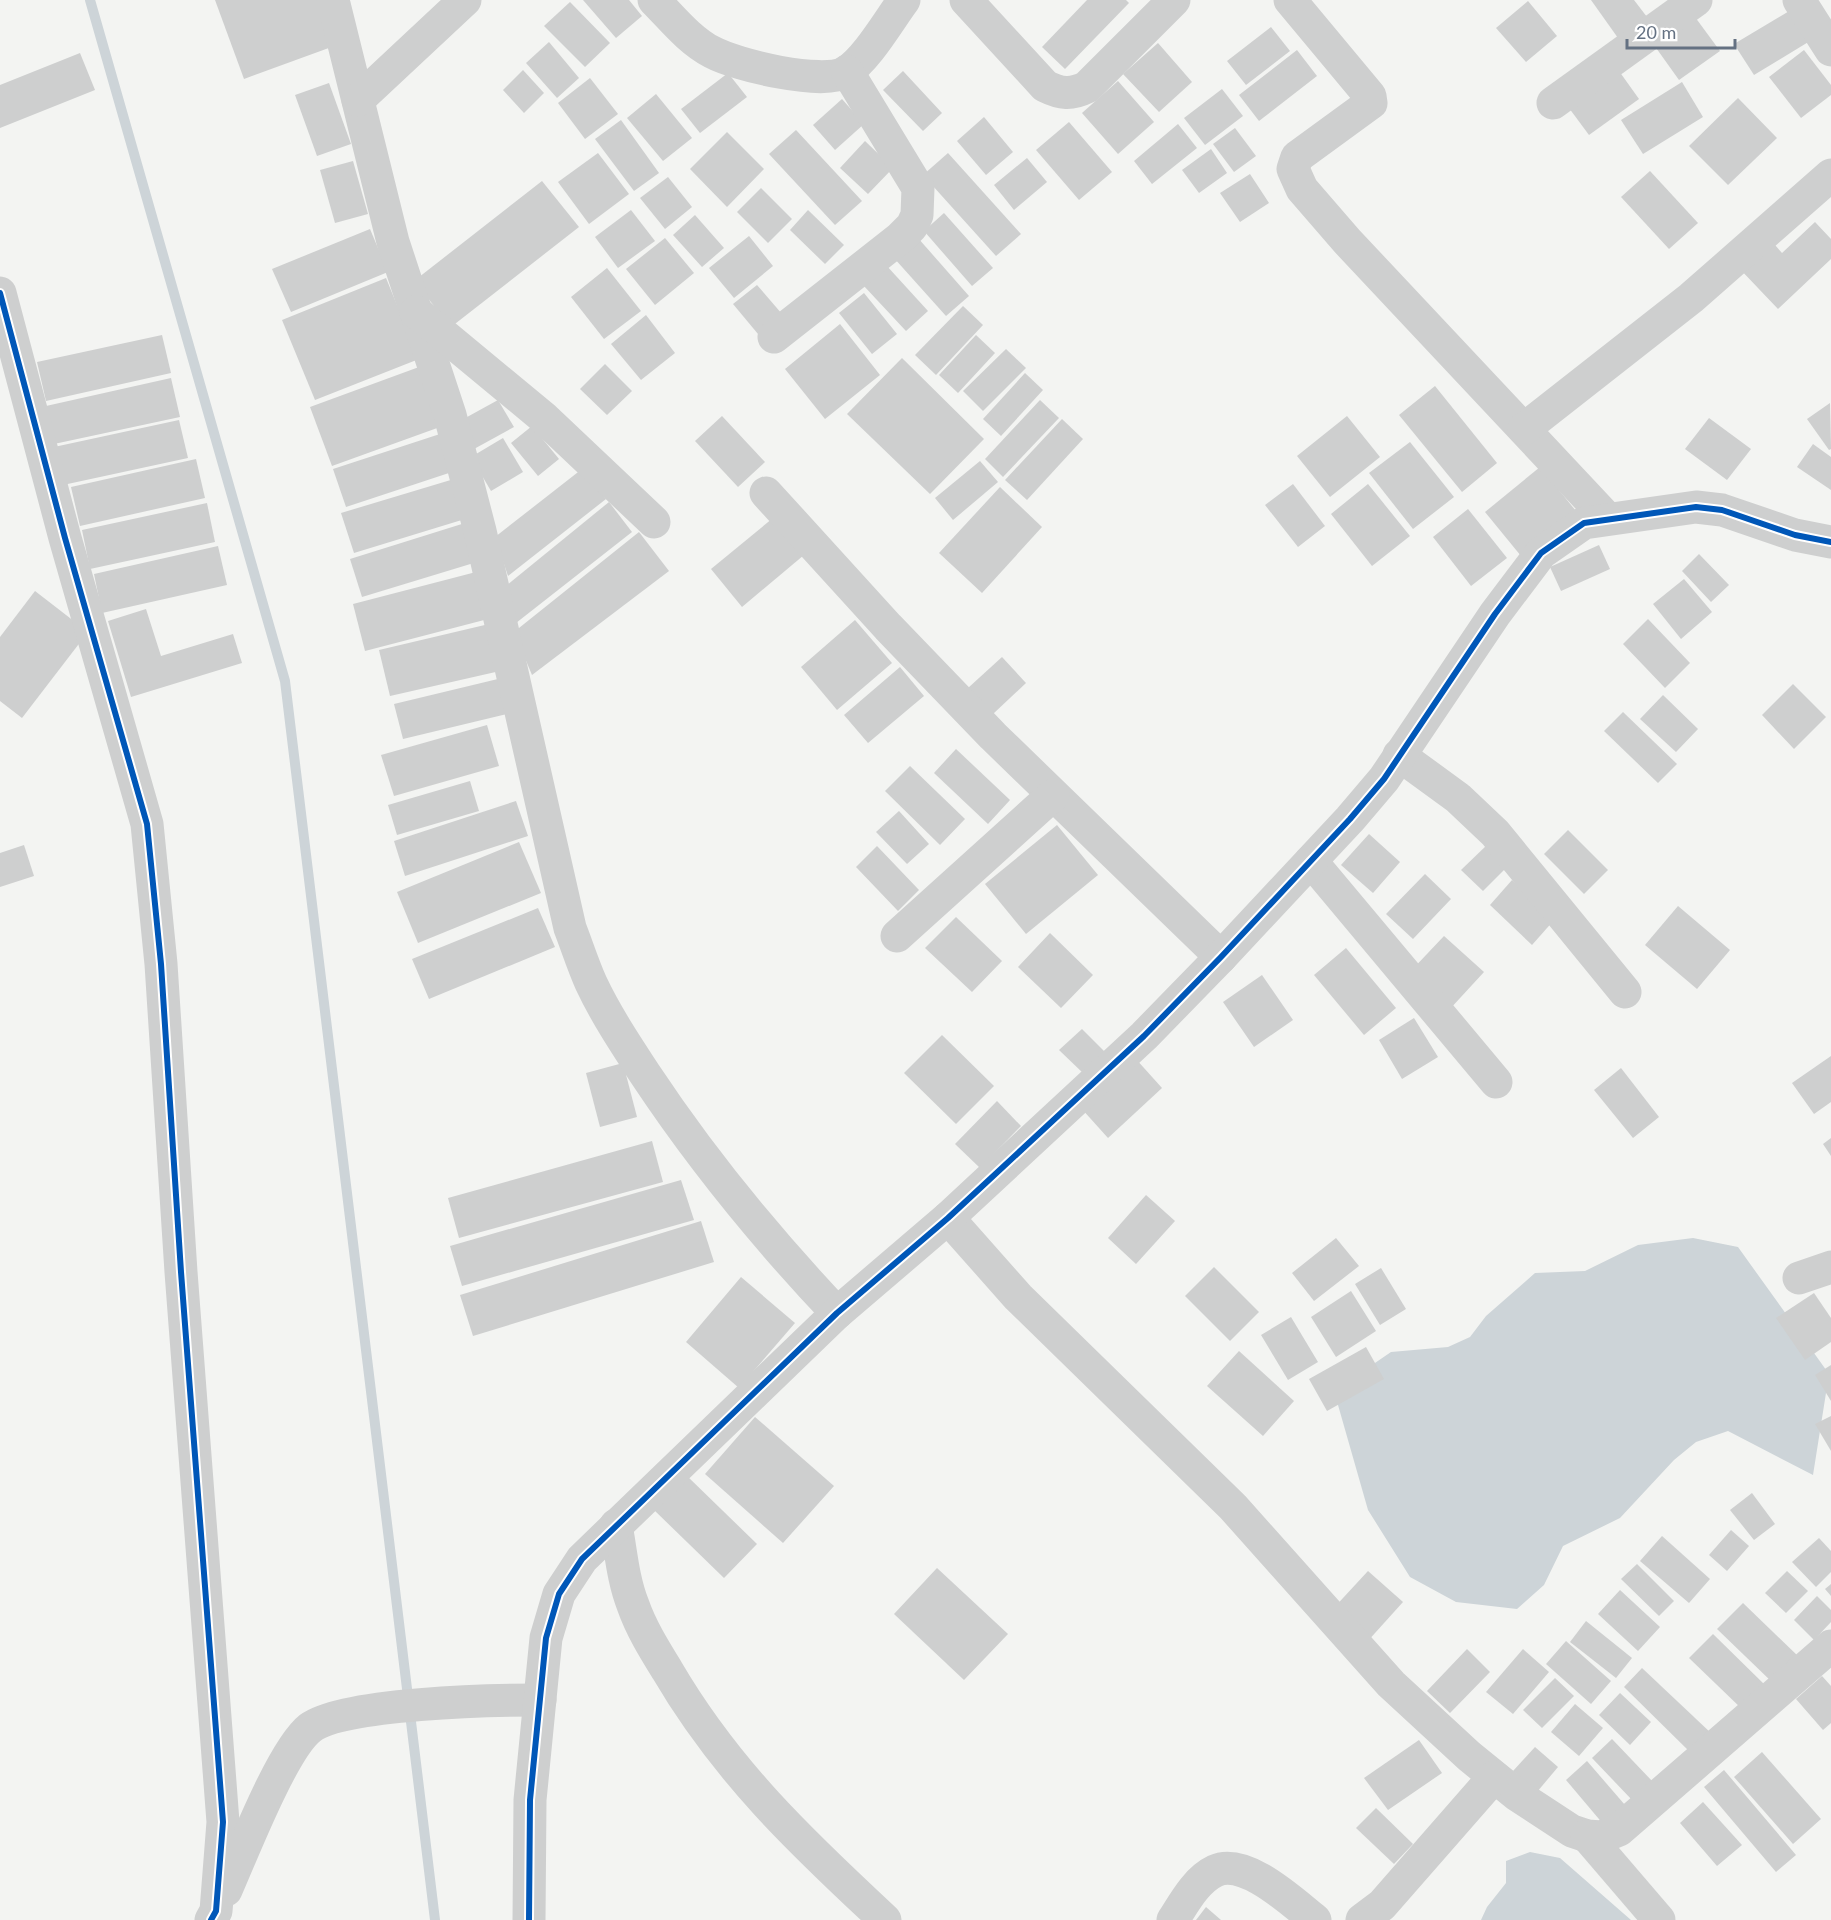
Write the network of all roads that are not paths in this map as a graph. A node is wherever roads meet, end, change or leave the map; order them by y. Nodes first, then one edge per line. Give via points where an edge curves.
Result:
1 (333, 0) edge
2 (465, 0) edge
3 (654, 0) edge
4 (904, 0) edge
5 (966, 0) edge
6 (1174, 0) edge
7 (1290, 0) edge
8 (1696, 0) edge
9 (1799, 0) edge
10 (1831, 50) edge
11 (847, 71) junction
12 (358, 100) junction
13 (1553, 103) dead end
14 (1831, 176) edge
15 (0, 293) edge
16 (416, 312) junction
17 (774, 337) dead end
18 (1524, 429) junction
19 (766, 493) dead end
20 (1607, 518) junction
21 (654, 522) dead end
22 (1831, 542) edge
23 (1400, 755) junction
24 (1053, 795) junction
25 (1311, 861) junction
26 (897, 936) dead end
27 (1221, 957) junction
28 (1625, 992) dead end
29 (1496, 1082) dead end
30 (948, 1218) junction
31 (1831, 1266) edge
32 (1799, 1278) dead end
33 (837, 1314) junction
34 (616, 1525) junction
35 (1831, 1646) edge
36 (540, 1700) junction
37 (1494, 1777) junction
38 (1587, 1836) junction
39 (214, 1915) edge
40 (530, 1920) edge
41 (885, 1920) edge
42 (1173, 1920) edge
43 (1315, 1920) edge
44 (1362, 1920) edge
45 (1659, 1920) edge

1 - 12 street
2 - 12 street
3 - 11 street via 701,45 734,62 815,76 831,77
4 - 11 street
5 - 6 street via 1045,86 1073,94 1087,87
7 - 18 street via 1370,96 1371,103 1297,157 1293,169 1302,189
8 - 13 street
9 - 10 street
11 - 17 street via 918,188 917,215 900,238
12 - 16 street via 393,242
14 - 18 street via 1691,298
15 - 39 street via 147,824 161,964 223,1822
16 - 21 street via 544,418
16 - 33 street via 450,415 480,531 570,928 592,984 679,1126 743,1210
18 - 20 street
19 - 24 street via 888,627
20 - 22 street via 1696,507 1722,510 1795,535
20 - 23 street via 1584,523 1541,553
23 - 25 street via 1357,811
23 - 28 street via 1458,798 1495,833
24 - 26 street
24 - 27 street
25 - 27 street
25 - 29 street
27 - 30 street via 1144,1036
30 - 33 street
30 - 37 street via 1018,1297 1233,1507 1391,1684
31 - 32 street
33 - 34 street
34 - 36 street via 582,1559 559,1594 546,1638
34 - 41 street via 632,1603 684,1700 735,1769 795,1836
35 - 38 street via 1618,1830 1602,1837
36 - 39 street via 488,1700 345,1713 311,1727 296,1743 270,1793
36 - 40 street via 530,1800
37 - 38 street via 1572,1831
37 - 44 street via 1382,1905
38 - 45 street
42 - 43 street via 1201,1881 1216,1870 1232,1867 1270,1885

